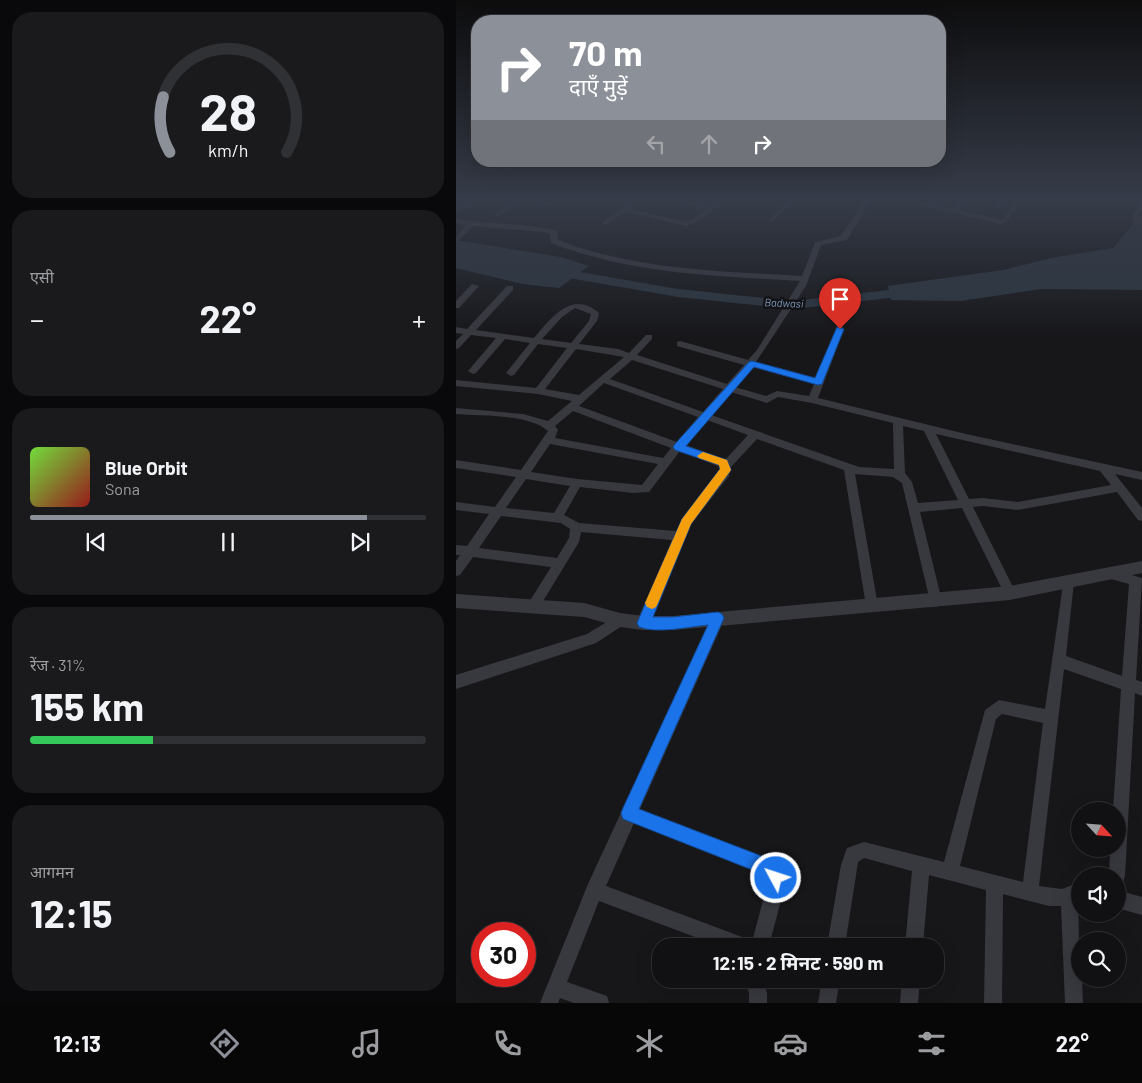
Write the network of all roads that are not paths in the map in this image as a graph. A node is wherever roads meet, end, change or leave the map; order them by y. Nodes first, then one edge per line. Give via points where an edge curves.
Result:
1 (564, 245) edge
2 (818, 245) edge
3 (803, 283) junction
4 (474, 286) dead end
5 (510, 288) dead end
6 (456, 306) edge
7 (840, 329) dead end
8 (456, 330) edge
9 (468, 331) junction
10 (503, 336) junction
11 (649, 337) dead end
12 (537, 340) junction
13 (680, 344) dead end
14 (574, 345) junction
15 (456, 346) edge
16 (632, 356) junction
17 (752, 364) junction
18 (473, 371) dead end
19 (511, 373) dead end
20 (604, 380) junction
21 (818, 382) junction
22 (456, 383) edge
23 (730, 388) junction
24 (538, 391) junction
25 (581, 399) junction
26 (812, 400) junction
27 (572, 407) junction
28 (456, 411) edge
29 (705, 416) junction
30 (898, 421) junction
31 (550, 425) junction
32 (928, 429) junction
33 (755, 434) junction
34 (548, 440) junction
35 (678, 447) junction
36 (666, 462) junction
37 (456, 464) edge
38 (726, 466) junction
39 (849, 468) junction
40 (1104, 468) junction
41 (524, 474) junction
42 (900, 474) junction
43 (1142, 476) edge
44 (577, 483) junction
45 (1118, 488) junction
46 (964, 504) junction
47 (456, 506) edge
48 (914, 508) junction
49 (498, 510) junction
50 (1142, 517) edge
51 (557, 518) junction
52 (576, 528) junction
53 (680, 536) junction
54 (456, 550) edge
55 (469, 551) junction
56 (559, 563) junction
57 (456, 571) edge
58 (1140, 577) edge
59 (1068, 582) junction
60 (1010, 593) junction
61 (456, 600) edge
62 (936, 601) junction
63 (532, 606) junction
64 (872, 606) junction
65 (718, 618) junction
66 (620, 620) junction
67 (644, 623) junction
68 (1058, 660) junction
69 (456, 682) edge
70 (1135, 687) edge
71 (1051, 718) junction
72 (629, 813) junction
73 (921, 865) junction
74 (1118, 867) edge
75 (950, 872) junction
76 (995, 884) junction
77 (594, 890) junction
78 (1030, 892) junction
79 (1071, 894) edge
80 (1126, 901) edge
81 (1142, 906) edge
82 (1074, 922) edge
83 (721, 938) edge
84 (762, 938) edge
85 (837, 938) edge
86 (915, 938) edge
87 (757, 988) edge
88 (830, 988) edge
89 (911, 988) edge
90 (552, 995) edge
91 (600, 1003) edge
92 (758, 1003) edge
93 (827, 1003) edge
94 (910, 1003) edge
95 (993, 1003) edge
96 (1074, 1003) edge

1 - 3 street via 648,267
2 - 3 street
3 - 17 street
4 - 6 street
5 - 9 street
7 - 21 street
8 - 9 street
9 - 10 street
9 - 15 street
10 - 12 street
10 - 18 street
11 - 16 street
12 - 14 street
12 - 14 street via 566,309 577,306 596,315
12 - 19 street
13 - 17 street
14 - 16 street
14 - 24 street
16 - 20 street
16 - 23 street
17 - 21 street
17 - 23 street
20 - 25 street
20 - 29 street
21 - 26 street
22 - 24 street
23 - 26 street via 767,400 777,394
23 - 29 street
24 - 25 street
25 - 27 street
26 - 30 street
27 - 31 street
27 - 35 street
28 - 31 street via 534,419
29 - 33 street
29 - 35 street
30 - 32 street
30 - 42 street
31 - 34 street via 553,432
32 - 40 street
32 - 46 street
33 - 38 street
33 - 39 street
34 - 36 street
34 - 41 street
35 - 36 street
35 - 38 street
36 - 44 street via 648,487 642,490
37 - 41 street
38 - 53 street via 725,473 691,515
39 - 42 street
39 - 64 street
40 - 43 street
40 - 45 street
41 - 44 street
41 - 49 street
42 - 48 street via 907,479
44 - 51 street
45 - 46 street via 1018,506 983,502
45 - 50 street
46 - 48 street
46 - 60 street
47 - 49 street
48 - 62 street
49 - 51 street via 520,516
49 - 55 street
51 - 52 street
52 - 53 street
52 - 56 street via 574,539
53 - 67 street
54 - 55 street
55 - 56 street
55 - 57 street
56 - 63 street
58 - 59 street via 1111,574
58 - 70 street
59 - 60 street
59 - 68 street
60 - 62 street
61 - 63 street
62 - 64 street
63 - 66 street via 584,610
64 - 65 street
65 - 67 street
65 - 72 street
66 - 67 street
66 - 69 street via 592,639
68 - 70 street
68 - 71 street
70 - 74 street
71 - 75 street via 1004,706 993,710
71 - 78 street
72 - 77 street
72 - 84 street via 773,871 776,884
73 - 75 street
73 - 85 street via 864,850 854,852
73 - 86 street
75 - 76 street
76 - 78 street
76 - 95 street
77 - 83 street
77 - 90 street
78 - 79 street via 1057,898
80 - 81 street
82 - 96 street
87 - 92 street
88 - 93 street
89 - 94 street
90 - 91 street

